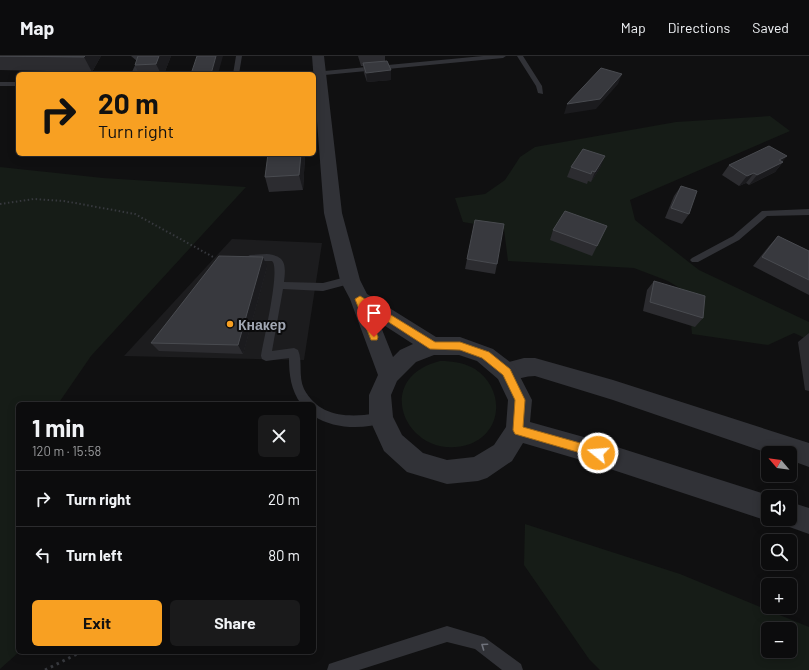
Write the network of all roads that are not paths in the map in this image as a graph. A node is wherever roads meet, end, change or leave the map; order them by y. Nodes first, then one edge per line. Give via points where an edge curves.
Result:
1 (134, 56) edge
2 (239, 56) edge
3 (318, 56) edge
4 (503, 56) edge
5 (520, 56) edge
6 (135, 72) edge
7 (236, 72) edge
8 (316, 74) edge
9 (0, 84) edge
10 (16, 84) edge
11 (541, 93) dead end
12 (809, 212) edge
13 (215, 258) edge
14 (695, 260) dead end
15 (350, 280) junction
16 (279, 285) junction
17 (360, 299) junction
18 (433, 346) junction
19 (506, 372) junction
20 (389, 375) junction
21 (305, 402) edge
22 (316, 411) edge
23 (381, 418) junction
24 (518, 430) junction
25 (809, 455) edge
26 (761, 506) edge
27 (797, 517) edge
28 (809, 521) edge
29 (335, 670) edge
30 (515, 670) edge

1 - 6 lane via 140,60
2 - 7 lane
3 - 8 street
4 - 8 lane
5 - 11 lane
8 - 15 street via 333,213
9 - 10 lane
12 - 14 lane via 765,213 736,238
13 - 16 lane via 279,260 282,265
15 - 16 lane via 323,288
15 - 17 street
16 - 21 lane via 266,356 294,353 294,376
17 - 18 street
17 - 20 street
18 - 19 street via 460,346 486,355
18 - 20 street via 408,356
19 - 24 street via 520,400
19 - 25 street via 524,367 536,368 613,390
20 - 23 street via 380,395
22 - 23 lane via 339,420 356,422
23 - 24 street via 393,443 416,462 447,472 478,469 503,453
24 - 26 street
27 - 28 street
30 -> 29 lane via 479,642 447,634

